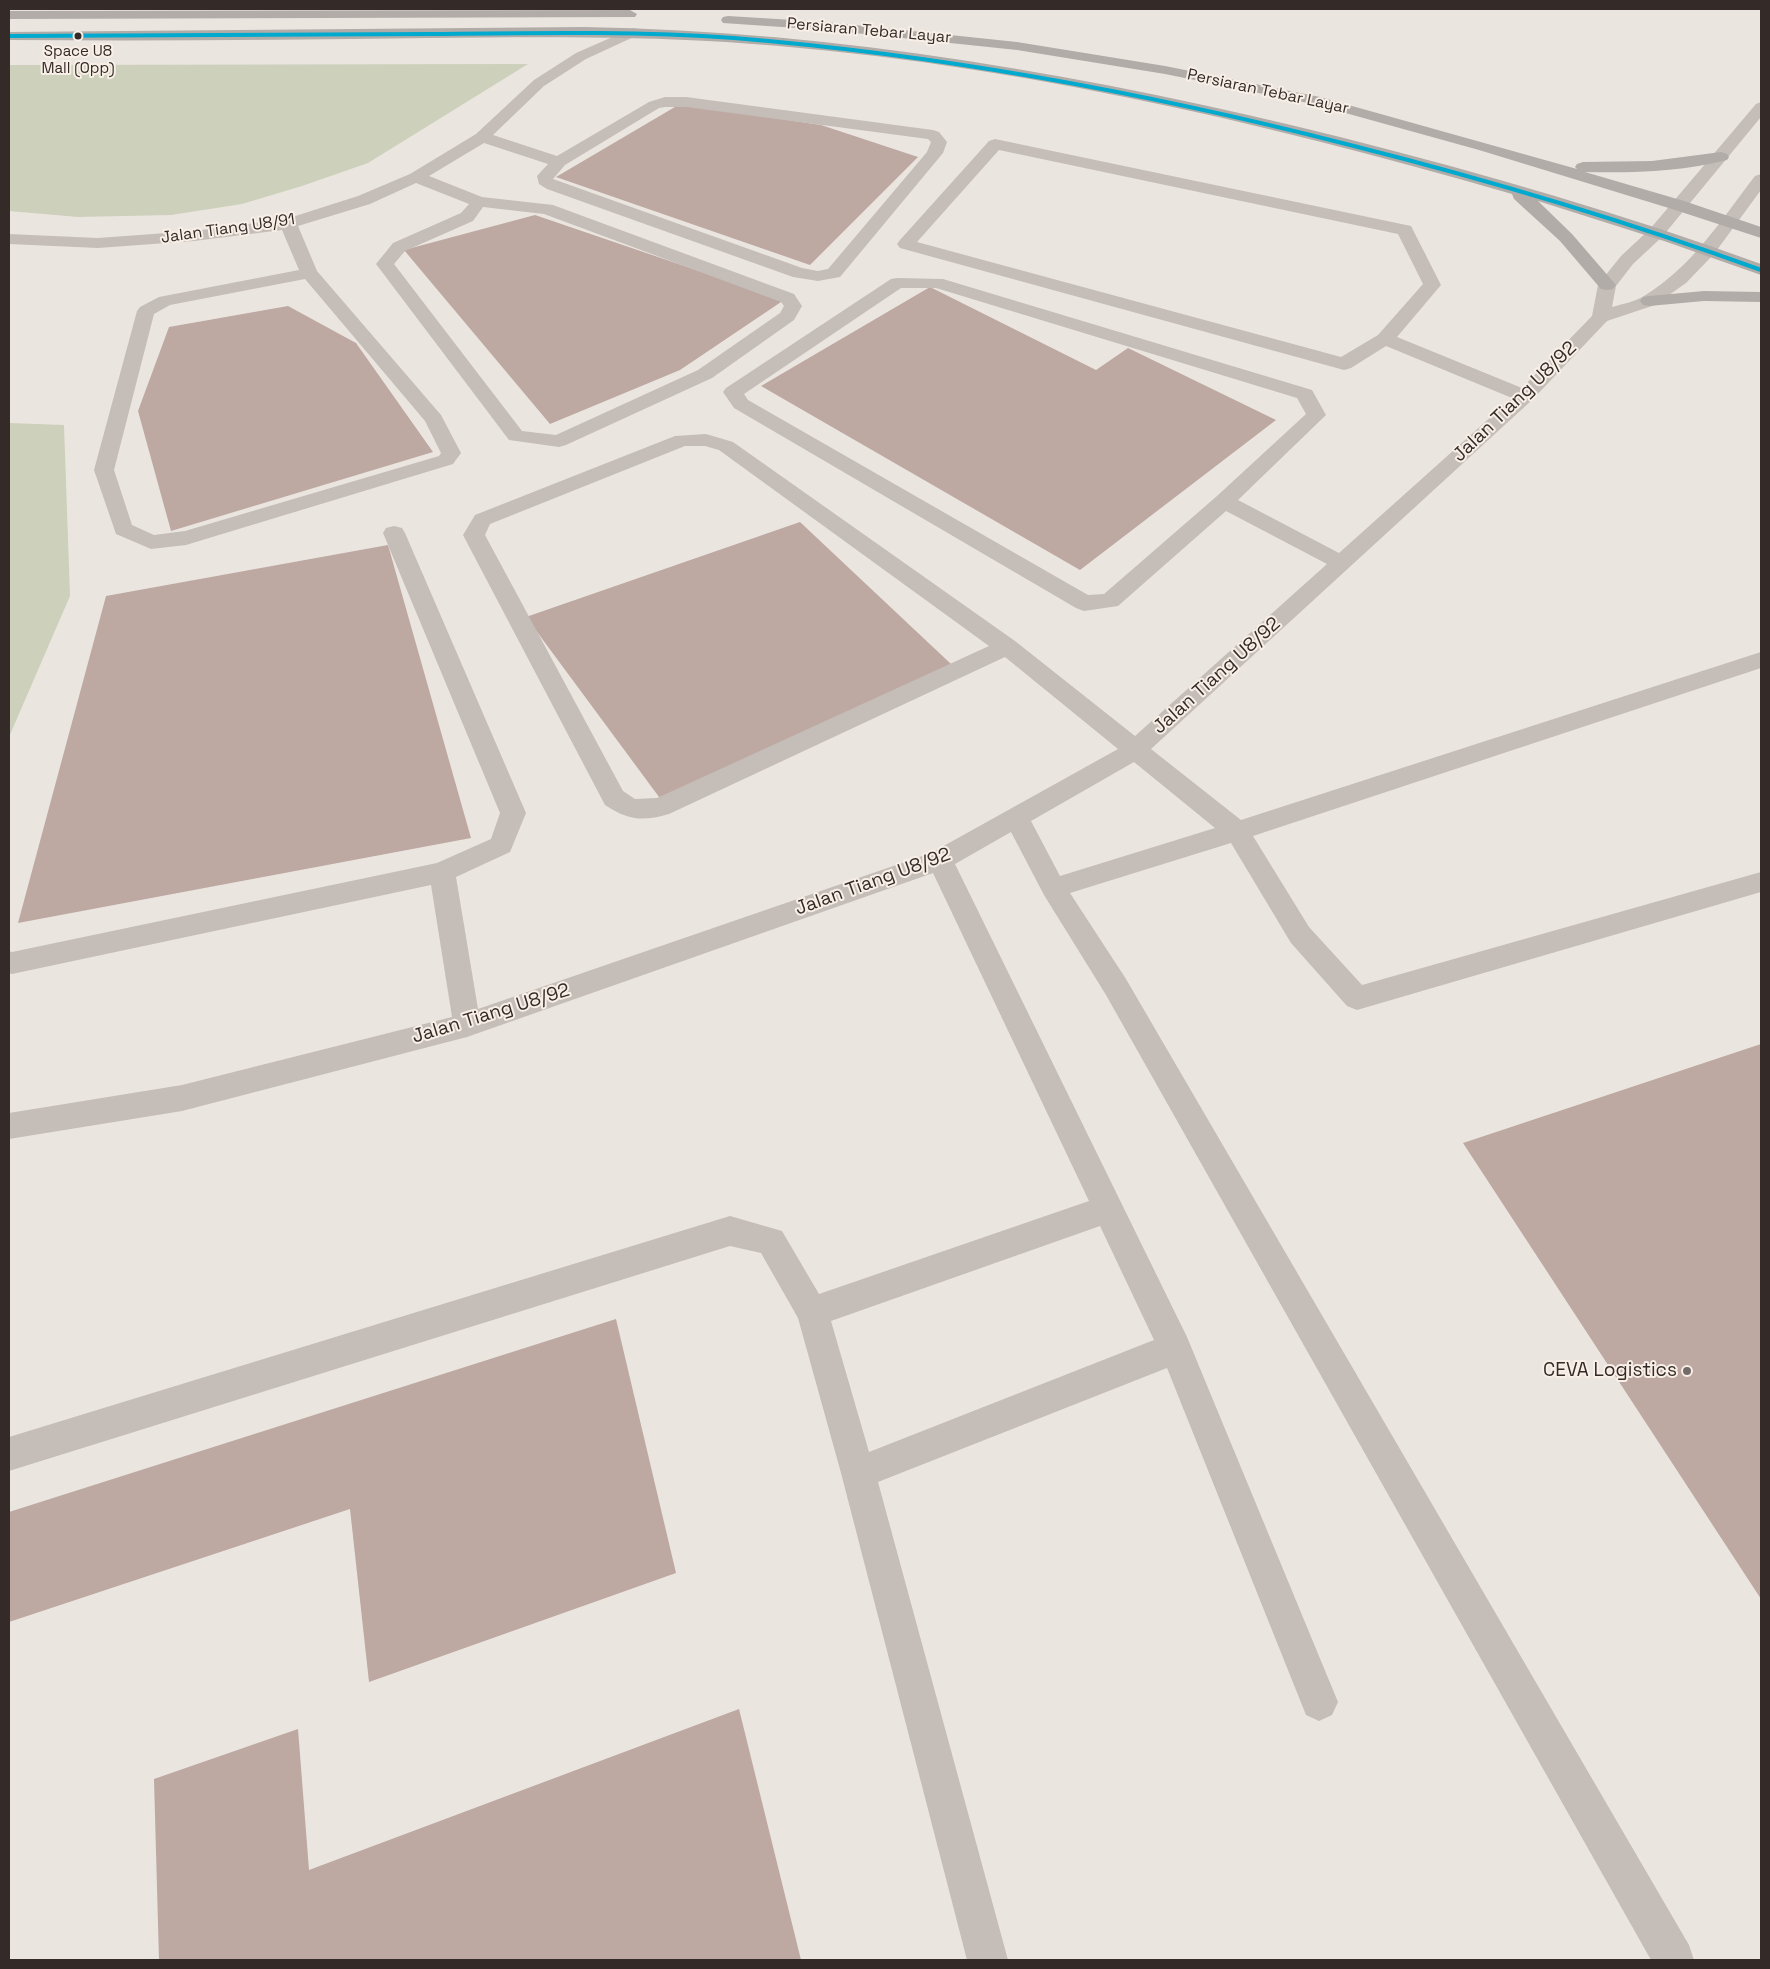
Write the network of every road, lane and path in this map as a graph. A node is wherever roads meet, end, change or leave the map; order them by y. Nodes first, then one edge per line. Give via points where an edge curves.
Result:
1 (503, 11) edge
2 (627, 11) edge
3 (9, 15) edge
4 (648, 15) dead end
5 (717, 19) dead end
6 (633, 32) junction
7 (9, 36) edge
8 (1761, 107) edge
9 (482, 137) junction
10 (1721, 157) junction
11 (559, 162) junction
12 (1547, 166) junction
13 (416, 177) junction
14 (1761, 179) edge
15 (1509, 186) junction
16 (479, 202) junction
17 (1678, 205) junction
18 (1730, 222) junction
19 (288, 224) junction
20 (1656, 233) junction
21 (1761, 233) edge
22 (9, 239) edge
23 (1708, 250) junction
24 (1761, 270) edge
25 (309, 273) junction
26 (1607, 286) junction
27 (1761, 297) edge
28 (1650, 301) junction
29 (1601, 317) junction
30 (1385, 340) junction
31 (1524, 396) junction
32 (1224, 501) junction
33 (394, 534) dead end
34 (1342, 563) junction
35 (1007, 647) junction
36 (1761, 660) edge
37 (1135, 750) junction
38 (1017, 818) junction
39 (1236, 831) junction
40 (940, 860) junction
41 (442, 872) junction
42 (1761, 882) edge
43 (1053, 888) junction
44 (9, 962) edge
45 (467, 1025) junction
46 (9, 1126) edge
47 (1108, 1209) junction
48 (812, 1312) junction
49 (1175, 1348) junction
50 (9, 1454) edge
51 (858, 1473) junction
52 (1318, 1702) dead end
53 (988, 1960) edge
54 (1674, 1960) edge

1 - 2 main road
1 - 3 main road
2 - 4 main road
5 - 12 main road, Persiaran Tebar Layar via 826,26 1017,46 1165,70 1316,100
6 - 7 main road, Persiaran Tebar Layar
6 - 9 street, Jalan Tiang U8/91 via 581,56 539,83
6 - 15 main road, Persiaran Tebar Layar via 754,40 873,53 1079,83 1293,129
8 - 10 street
9 - 11 street
9 - 13 street, Jalan Tiang U8/91
10 - 12 main road via 1679,165 1634,168
10 - 17 street
11 - 11 street via 545,176 545,181 553,186 799,273 818,276 834,273 935,153 939,142 933,135 686,102 665,102 654,105
12 - 17 main road, Persiaran Tebar Layar
13 - 16 street
13 - 19 street, Jalan Tiang U8/91 via 364,200
14 - 18 street, Jalan Tiang U8/92
15 - 20 main road, Persiaran Tebar Layar
15 - 26 main road via 1543,214
16 - 16 street via 547,209 788,298 792,306 788,316 705,374 559,441 516,436 385,264 399,246 467,217
17 - 18 main road, Persiaran Tebar Layar
17 - 20 street
18 - 21 main road, Persiaran Tebar Layar
18 - 23 street, Jalan Tiang U8/92
19 - 22 street, Jalan Tiang U8/91 via 194,236 98,243
19 - 25 street
20 - 23 main road, Persiaran Tebar Layar
20 - 26 street via 1627,260
23 - 24 main road, Persiaran Tebar Layar
23 - 28 street, Jalan Tiang U8/92 via 1680,279
25 - 25 street via 434,419 451,453 446,460 186,538 151,542 123,529 104,470 146,311 165,302
26 - 29 street
27 - 28 main road via 1704,296
28 - 29 street, Jalan Tiang U8/92
29 - 31 street, Jalan Tiang U8/92
30 - 30 street via 1432,285 1405,230 995,144 906,244 1344,364
30 - 31 street
31 - 34 street, Jalan Tiang U8/92
32 - 32 street via 1316,415 1305,394 938,283 898,283 733,392 741,404 1084,604 1110,602
32 - 34 street
33 - 41 street via 513,813 501,845
34 - 37 street, Jalan Tiang U8/92
35 - 35 street via 726,446 706,440 682,440 482,520 474,535 614,798 631,809 660,807
35 - 37 street
36 - 39 street
37 - 38 street, Jalan Tiang U8/92
37 - 39 street
38 - 40 street, Jalan Tiang U8/92
38 - 43 street
39 - 42 street via 1300,935 1357,998
39 - 43 street
40 - 45 street, Jalan Tiang U8/92
40 - 47 street
41 - 44 street via 12,964
41 - 45 street
43 - 54 street via 1121,996
45 - 46 street, Jalan Tiang U8/92 via 182,1098
47 - 48 street
47 - 49 street
48 - 50 street via 771,1240 730,1231
48 - 51 street
49 - 51 street
49 - 52 street
51 - 53 street

